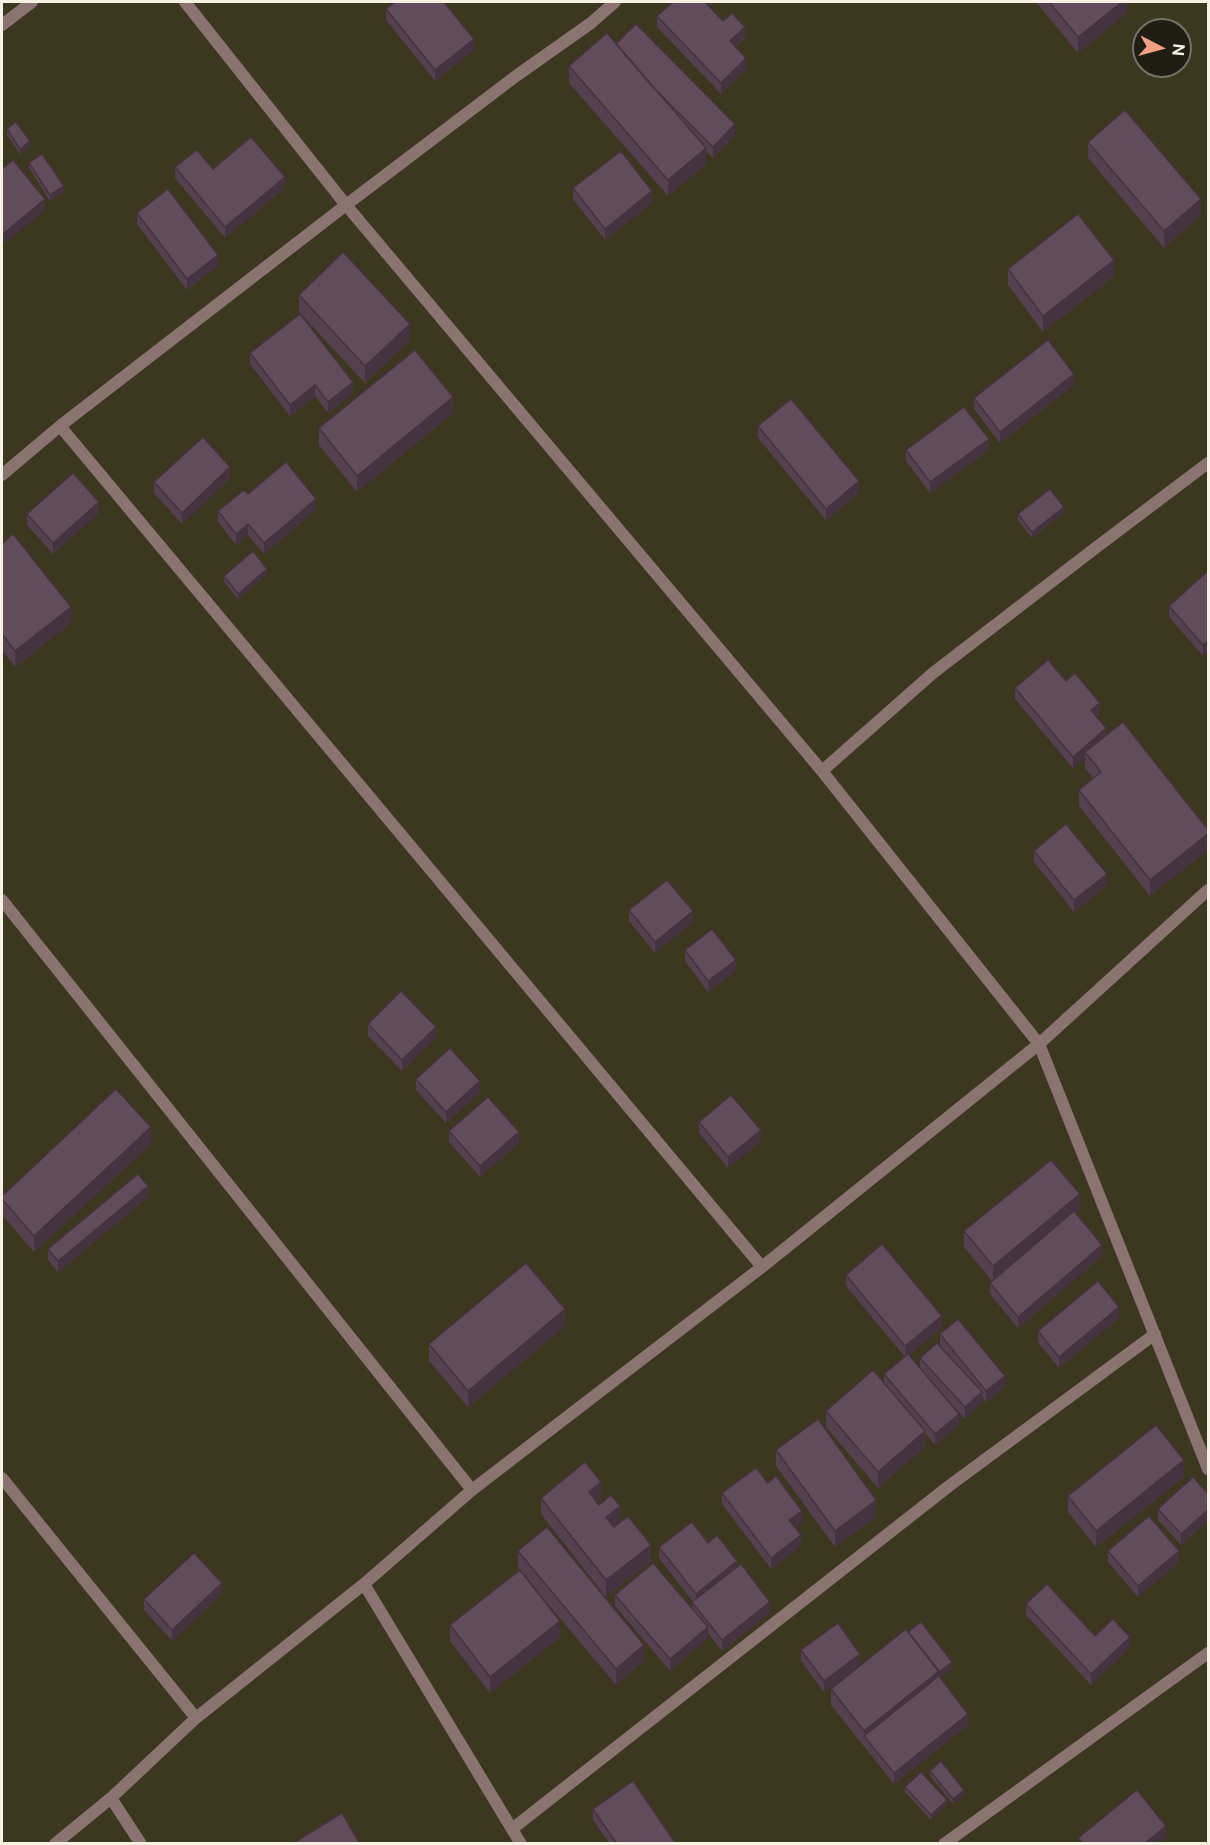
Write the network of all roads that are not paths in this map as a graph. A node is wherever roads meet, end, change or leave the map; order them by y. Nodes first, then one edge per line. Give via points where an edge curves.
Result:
1 (33, 2) edge
2 (185, 2) edge
3 (615, 2) edge
4 (2, 25) edge
5 (346, 205) junction
6 (60, 426) junction
7 (1209, 463) edge
8 (2, 475) edge
9 (822, 771) junction
10 (1209, 890) edge
11 (2, 900) edge
12 (1039, 1044) junction
13 (762, 1267) junction
14 (1155, 1334) junction
15 (1209, 1469) edge
16 (2, 1478) edge
17 (472, 1490) junction
18 (364, 1584) junction
19 (1209, 1653) edge
20 (196, 1718) junction
21 (111, 1798) junction
22 (512, 1829) junction
23 (55, 1844) edge
24 (141, 1844) edge
25 (521, 1844) edge
26 (944, 1844) edge

1 - 4 street
2 - 5 street
3 - 5 street
5 - 6 street
5 - 9 street
6 - 8 street
6 - 13 street
7 - 9 street via 933,673
9 - 12 street
10 - 12 street
11 - 17 street
12 - 13 street
12 - 14 street
13 - 17 street
14 - 15 street
14 - 22 street via 880,1539
16 - 20 street
17 - 18 street
18 - 20 street
18 - 22 street
19 - 26 street
20 - 21 street
21 - 23 street
21 - 24 street
22 - 25 street

